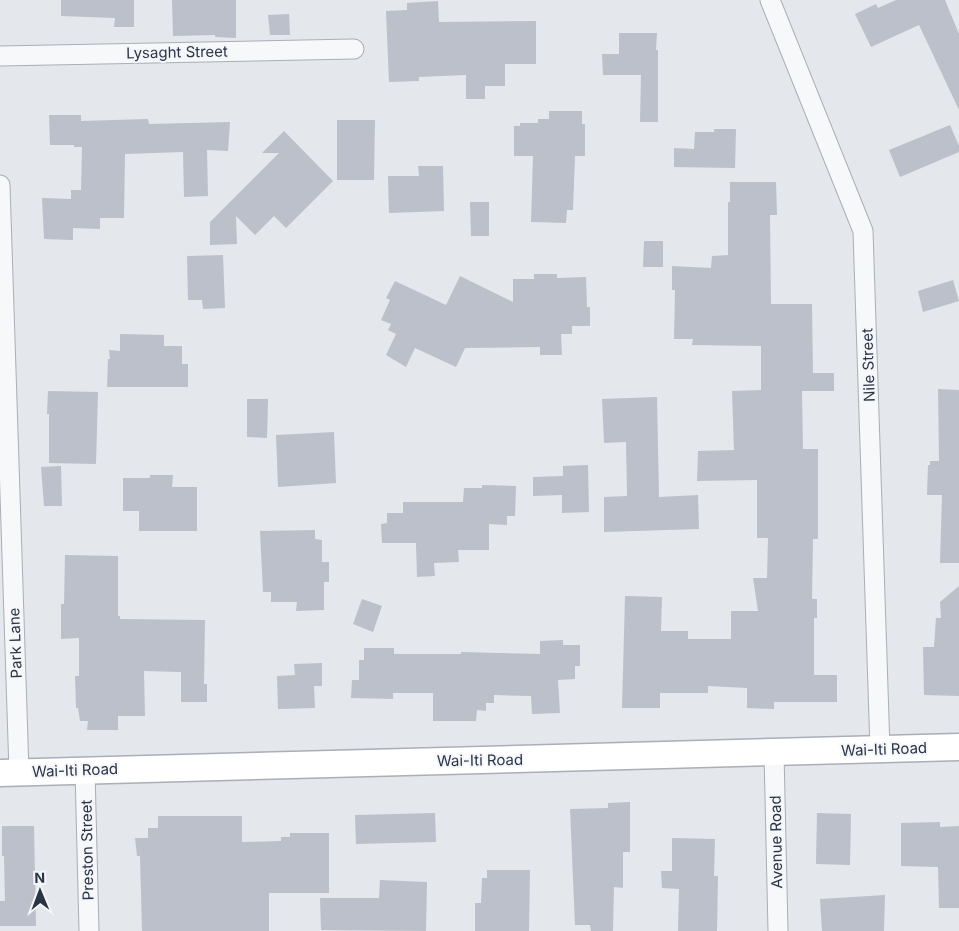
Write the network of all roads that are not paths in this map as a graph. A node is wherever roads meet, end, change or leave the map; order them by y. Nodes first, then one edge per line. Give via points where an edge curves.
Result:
1 (770, 0) edge
2 (354, 49) dead end
3 (0, 56) edge
4 (0, 185) edge
5 (959, 747) edge
6 (880, 749) junction
7 (774, 753) junction
8 (85, 770) junction
9 (9, 772) edge
10 (89, 931) edge
11 (778, 931) edge

1 - 6 street, Nile Street via 863,231
2 - 3 street, Lysaght Street
4 - 9 street, Park Lane
5 - 6 main road, Wai-Iti Road
6 - 7 main road, Wai-Iti Road
7 - 8 main road, Wai-Iti Road
7 - 11 street, Avenue Road
8 - 9 main road, Wai-Iti Road
8 - 10 street, Preston Street

